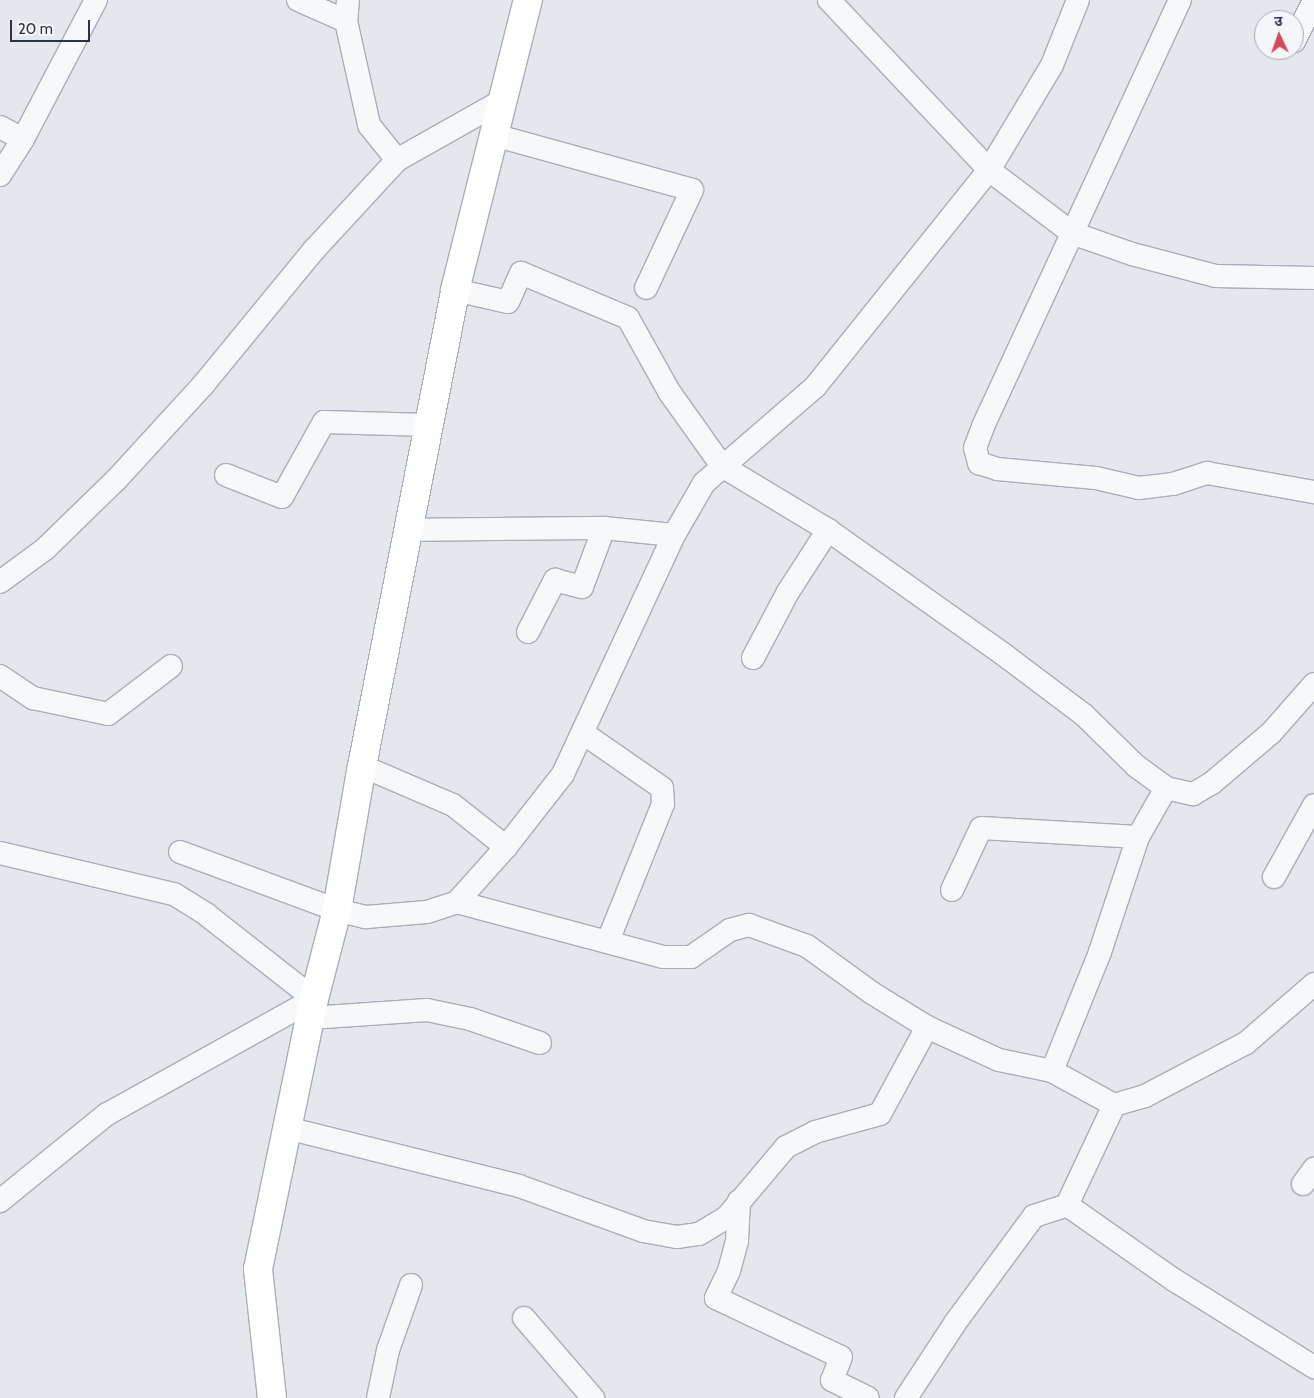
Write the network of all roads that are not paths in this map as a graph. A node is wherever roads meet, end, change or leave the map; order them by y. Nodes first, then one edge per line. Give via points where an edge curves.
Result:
1 (96, 0) edge
2 (298, 0) edge
3 (528, 0) edge
4 (829, 0) edge
5 (1078, 0) edge
6 (1180, 0) edge
7 (1314, 1) edge
8 (347, 11) edge
9 (1304, 21) edge
10 (500, 102) junction
11 (0, 127) edge
12 (494, 135) junction
13 (23, 138) junction
14 (397, 160) junction
15 (989, 170) junction
16 (0, 175) edge
17 (1072, 233) junction
18 (1314, 278) edge
19 (646, 288) dead end
20 (455, 290) junction
21 (428, 425) junction
22 (722, 466) junction
23 (226, 475) dead end
24 (1314, 492) edge
25 (604, 528) junction
26 (408, 530) junction
27 (828, 530) junction
28 (674, 535) junction
29 (0, 582) edge
30 (528, 632) dead end
31 (753, 658) dead end
32 (170, 666) dead end
33 (0, 676) edge
34 (1314, 684) edge
35 (583, 733) junction
36 (362, 766) junction
37 (1166, 788) junction
38 (1314, 805) edge
39 (1138, 837) junction
40 (506, 847) junction
41 (180, 852) dead end
42 (0, 853) edge
43 (1274, 877) dead end
44 (952, 890) dead end
45 (457, 902) junction
46 (337, 910) junction
47 (608, 941) junction
48 (1314, 984) edge
49 (312, 1009) junction
50 (926, 1027) junction
51 (540, 1043) dead end
52 (1052, 1071) junction
53 (1114, 1105) junction
54 (287, 1128) junction
55 (0, 1201) edge
56 (739, 1201) junction
57 (1067, 1205) junction
58 (410, 1285) dead end
59 (524, 1318) dead end
60 (1314, 1367) edge
61 (272, 1398) edge
62 (378, 1398) edge
63 (592, 1398) edge
64 (868, 1398) edge
65 (906, 1398) edge

1 - 13 street
2 - 8 street
3 - 10 street
4 - 15 street
5 - 15 street via 1052,66
6 - 17 street
7 - 9 street
8 - 14 street via 369,125
10 - 12 street
10 - 14 street
11 - 13 street
12 - 19 street via 692,190
12 - 20 street
13 - 16 street
14 - 29 street via 314,250 203,385 116,480 45,549
15 - 17 street
15 - 22 street via 815,387
17 - 18 street via 1132,254 1216,276
17 - 24 street via 983,426 975,448 979,463 997,469 1096,478 1139,488 1173,484 1207,473
20 - 21 street
20 - 22 street via 508,302 521,273 628,318 670,393
21 - 23 street via 324,422 282,497
21 - 26 street
22 - 27 street
22 - 28 street via 704,483
25 - 26 street
25 - 28 street
25 - 30 street via 582,587 555,580
26 - 36 street
27 - 31 street via 788,592
27 - 37 street via 1069,704 1136,766
28 - 35 street
32 - 33 street via 108,714 33,698
34 - 37 street via 1271,733 1212,783 1193,794
35 - 40 street via 563,774
35 - 47 street via 662,788 663,804
36 - 40 street via 453,805
36 - 46 street
37 - 39 street
38 - 43 street
39 - 44 street via 981,828
39 - 52 street via 1100,952
40 - 45 street
41 - 46 street
42 - 49 street via 174,894 207,915
45 - 46 street via 427,912 366,917
45 - 47 street
46 - 49 street
47 - 50 street via 664,957 691,957 730,930 749,925 807,946 872,994
48 - 53 street via 1246,1043 1145,1096
49 - 51 street via 427,1010 470,1019
49 - 54 street
49 - 55 street via 107,1114
50 - 52 street via 999,1060
50 - 56 street via 880,1114 815,1132 786,1147
52 - 53 street
53 - 57 street
54 - 56 street via 519,1186 642,1232 677,1237 699,1234 726,1218
54 - 61 street via 258,1270
56 - 64 street via 736,1241 729,1271 716,1298 841,1358 832,1380
57 - 60 street via 1174,1280
57 - 65 street via 1034,1216
58 - 62 street via 388,1350
59 - 63 street

